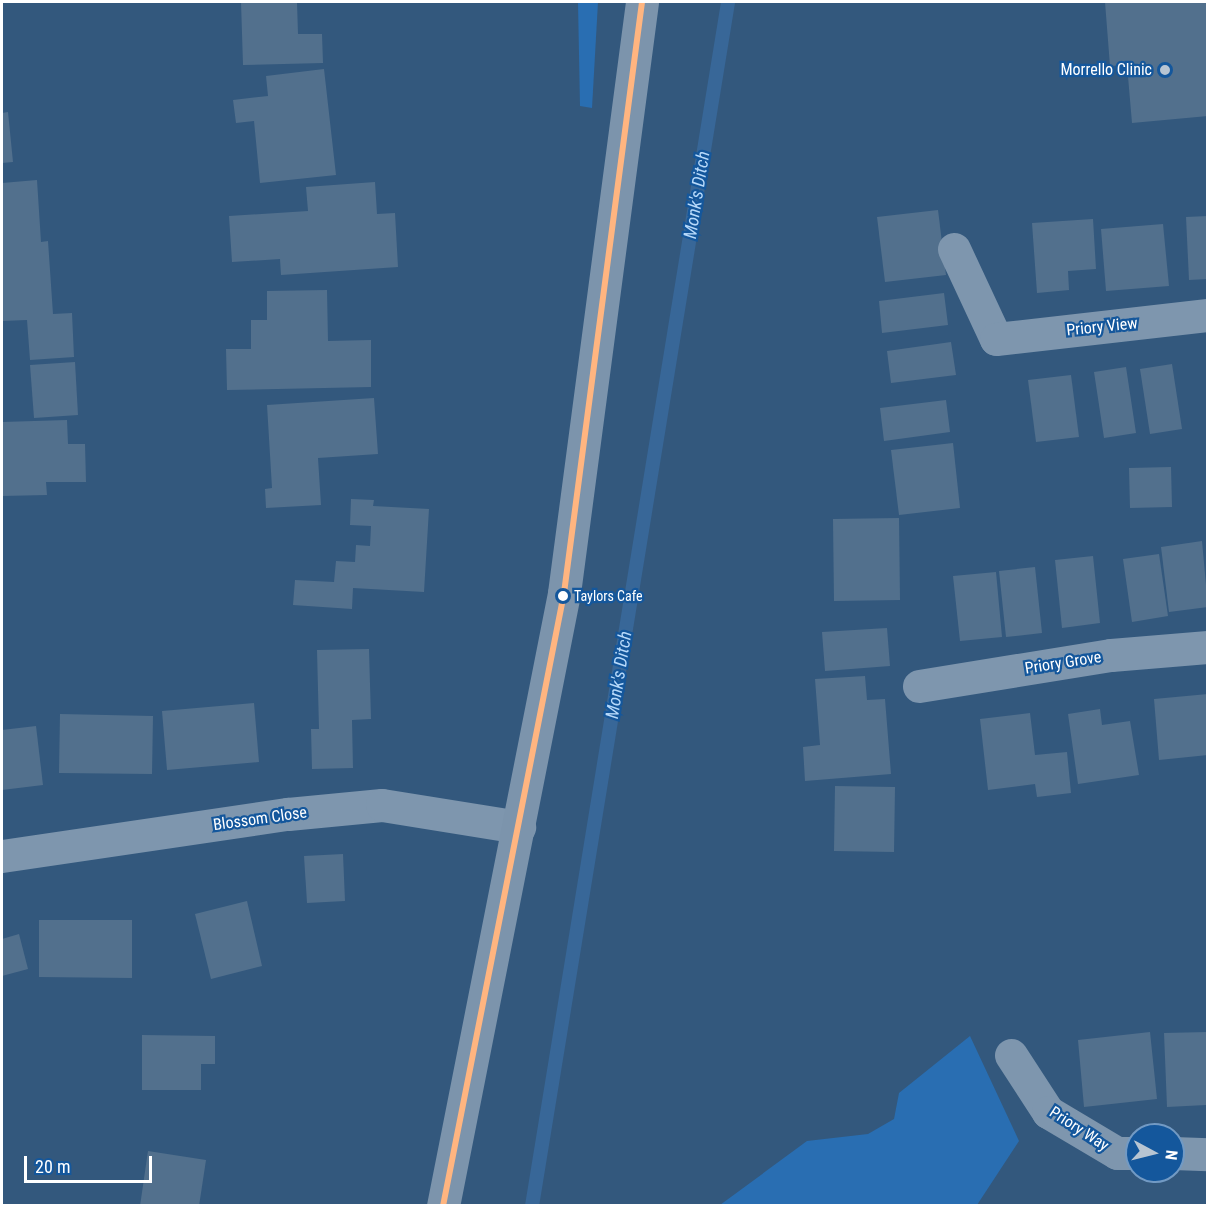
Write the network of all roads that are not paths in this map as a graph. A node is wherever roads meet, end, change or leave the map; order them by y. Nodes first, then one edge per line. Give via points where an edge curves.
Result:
1 (642, 2) edge
2 (954, 249) dead end
3 (1208, 315) edge
4 (1208, 646) edge
5 (919, 686) dead end
6 (519, 827) junction
7 (2, 856) edge
8 (1011, 1055) dead end
9 (1125, 1153) edge
10 (1185, 1154) edge
11 (1208, 1154) edge
12 (443, 1206) edge

1 - 6 main road via 564,593
2 - 3 street, Priory View via 996,339
4 - 5 street, Priory Grove via 1111,655
6 - 7 street, Blossom Close via 382,805 288,814
6 - 12 main road
8 - 9 street, Priory Way via 1048,1112 1117,1153
10 - 11 street

